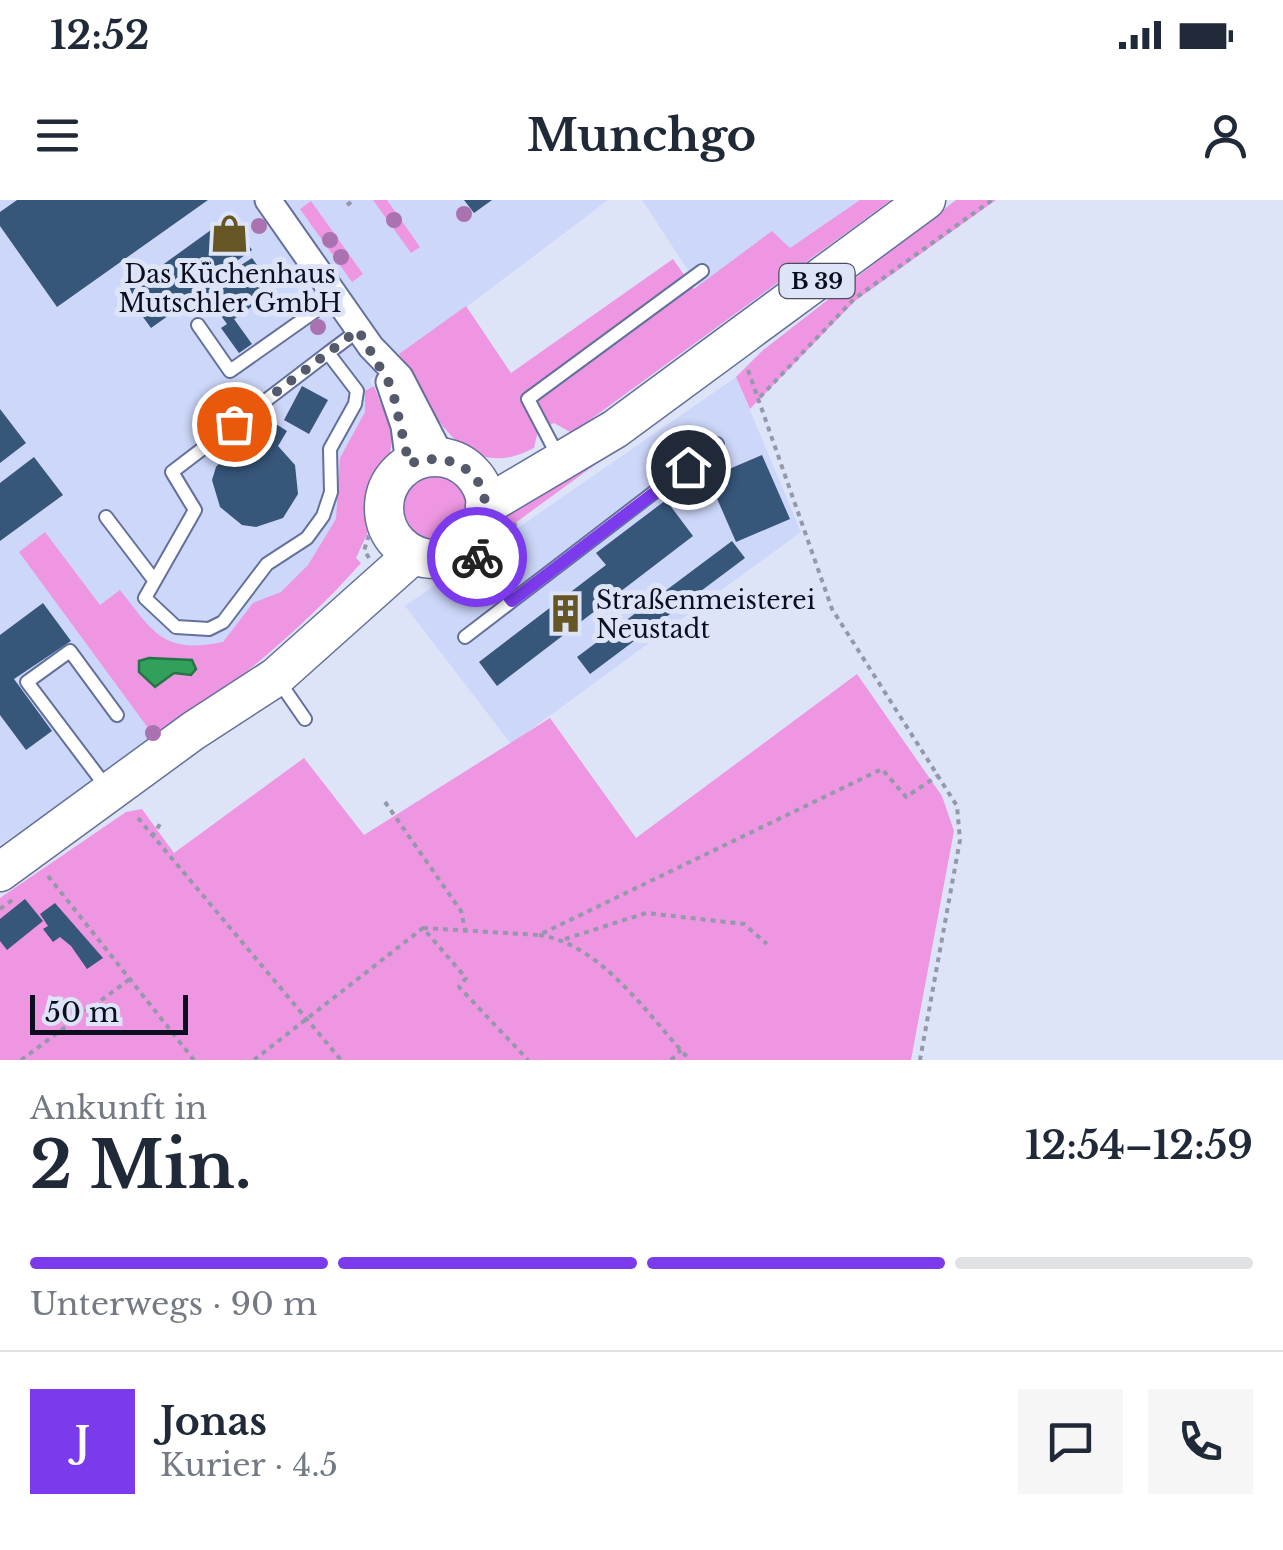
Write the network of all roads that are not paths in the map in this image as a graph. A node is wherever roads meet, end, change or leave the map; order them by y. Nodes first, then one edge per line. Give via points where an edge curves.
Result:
1 (268, 200) edge
2 (914, 206) edge
3 (702, 271) dead end
4 (336, 296) junction
5 (198, 326) dead end
6 (364, 338) junction
7 (328, 353) junction
8 (717, 444) dead end
9 (415, 459) junction
10 (560, 460) junction
11 (481, 493) junction
12 (106, 517) dead end
13 (466, 548) junction
14 (393, 549) junction
15 (154, 580) junction
16 (512, 601) junction
17 (465, 637) dead end
18 (272, 670) junction
19 (117, 714) dead end
20 (304, 719) dead end
21 (125, 806) junction
22 (0, 872) edge

1 - 4 street
2 - 10 main road, B 39 via 615,429
3 - 10 lane via 528,399
4 - 5 lane via 230,371
4 - 6 street
6 - 7 lane
6 - 9 street via 400,378
7 - 15 lane via 172,472 195,510
7 - 15 lane via 357,391 330,449 331,492 323,516 307,538 266,564 233,610 209,629 176,627 162,618 145,598
8 - 16 lane
9 - 11 main road via 456,462
9 - 14 main road via 388,486 384,502
10 - 11 main road, B 39
11 - 13 main road via 481,529
12 - 15 lane
13 - 14 main road via 443,558
13 - 16 lane
14 - 18 main road
16 - 17 lane
18 - 20 lane
18 - 21 main road via 194,731
19 - 21 lane via 70,651 27,682
21 - 22 main road

